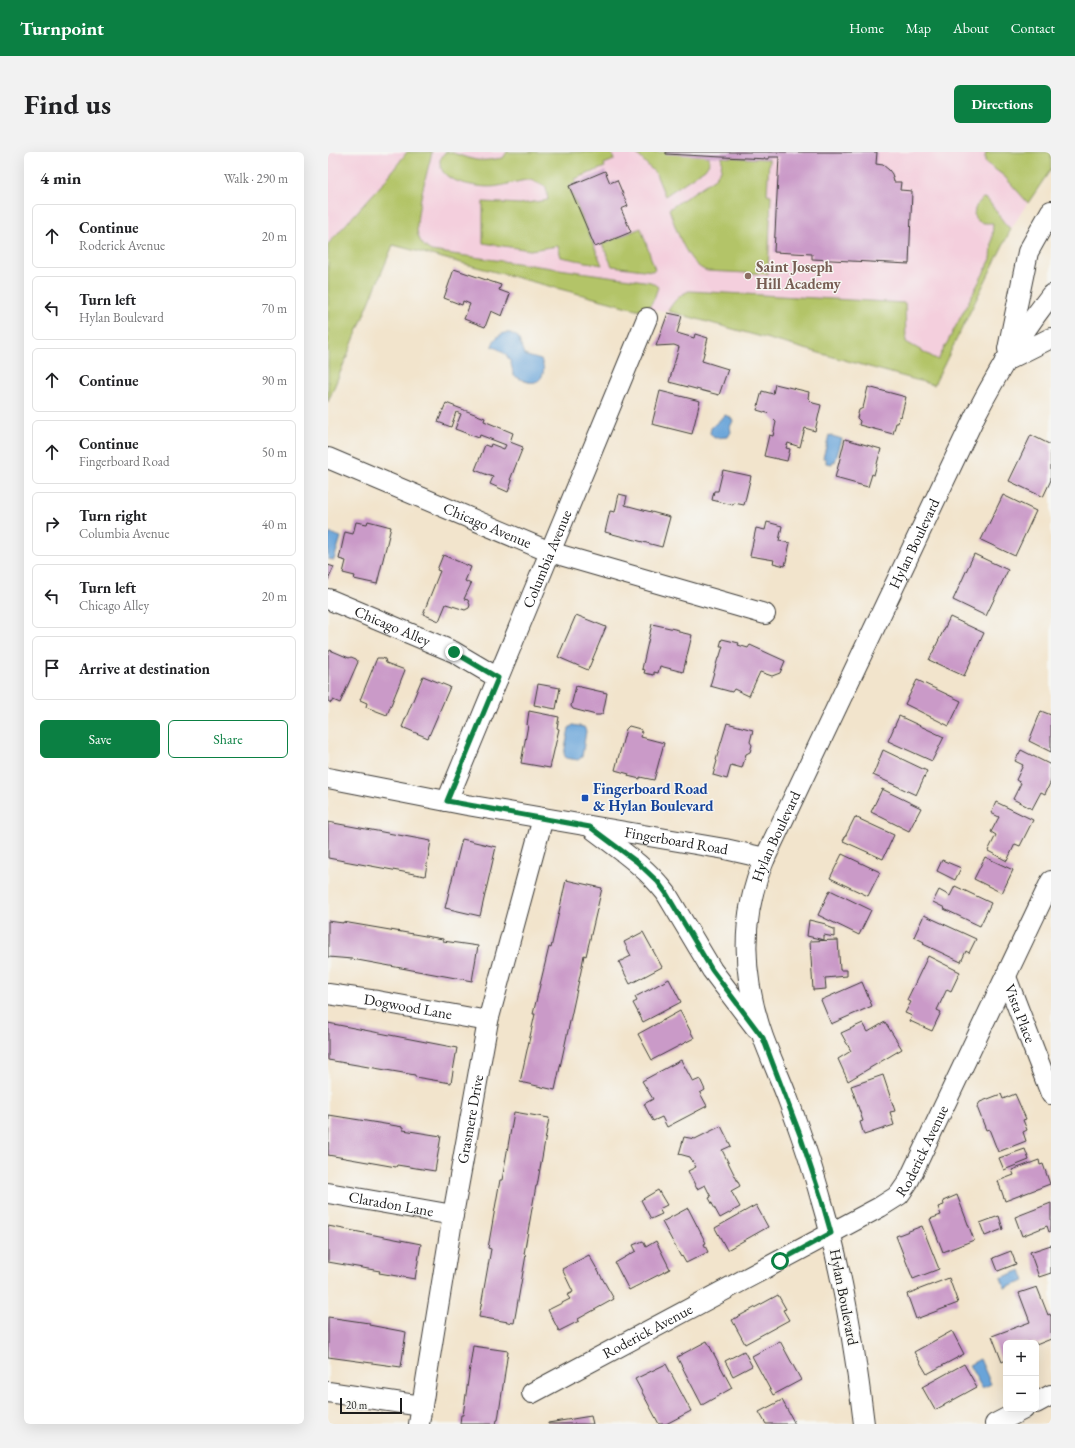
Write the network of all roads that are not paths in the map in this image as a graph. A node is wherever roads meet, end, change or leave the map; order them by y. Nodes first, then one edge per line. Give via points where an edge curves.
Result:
1 (1051, 211) edge
2 (1051, 295) edge
3 (647, 318) dead end
4 (1051, 338) edge
5 (1005, 360) junction
6 (328, 458) edge
7 (550, 552) junction
8 (328, 599) edge
9 (765, 614) dead end
10 (498, 678) junction
11 (328, 778) edge
12 (447, 801) junction
13 (543, 818) junction
14 (590, 827) junction
15 (765, 858) junction
16 (1051, 882) edge
17 (1006, 977) junction
18 (328, 994) edge
19 (488, 1022) junction
20 (763, 1038) junction
21 (1051, 1094) edge
22 (328, 1193) edge
23 (453, 1215) junction
24 (831, 1233) junction
25 (328, 1392) edge
26 (532, 1393) dead end
27 (1051, 1395) edge
28 (1039, 1401) edge
29 (1018, 1412) edge
30 (420, 1415) edge
31 (864, 1424) edge
32 (995, 1424) edge

1 - 5 street via 1028,252
2 - 5 street, Hylan Boulevard
3 - 7 street, Columbia Avenue
4 - 5 street
5 - 15 street, Hylan Boulevard
6 - 7 street, Chicago Avenue
7 - 9 street, Chicago Avenue
7 - 10 street, Columbia Avenue
8 - 10 street, Chicago Alley via 454,652
10 - 12 street, Columbia Avenue
11 - 12 street, Fingerboard Road
12 - 13 street, Fingerboard Road
13 - 14 street, Fingerboard Road
13 - 19 street, Grasmere Drive
14 - 15 street, Fingerboard Road via 711,846
14 - 20 street via 637,862 658,882 712,970
15 - 20 street, Hylan Boulevard via 756,879 747,917 746,951 750,986
16 - 17 street, Roderick Avenue
17 - 21 street, Vista Place
17 - 24 street, Roderick Avenue via 904,1189 892,1200
18 - 19 street, Dogwood Lane
19 - 23 street, Grasmere Drive
20 - 24 street, Hylan Boulevard via 800,1135
22 - 23 street, Claradon Lane
23 - 30 street, Grasmere Drive
24 - 26 street, Roderick Avenue
24 - 31 street, Hylan Boulevard via 846,1300
25 - 30 street
27 - 28 street
29 - 32 street

